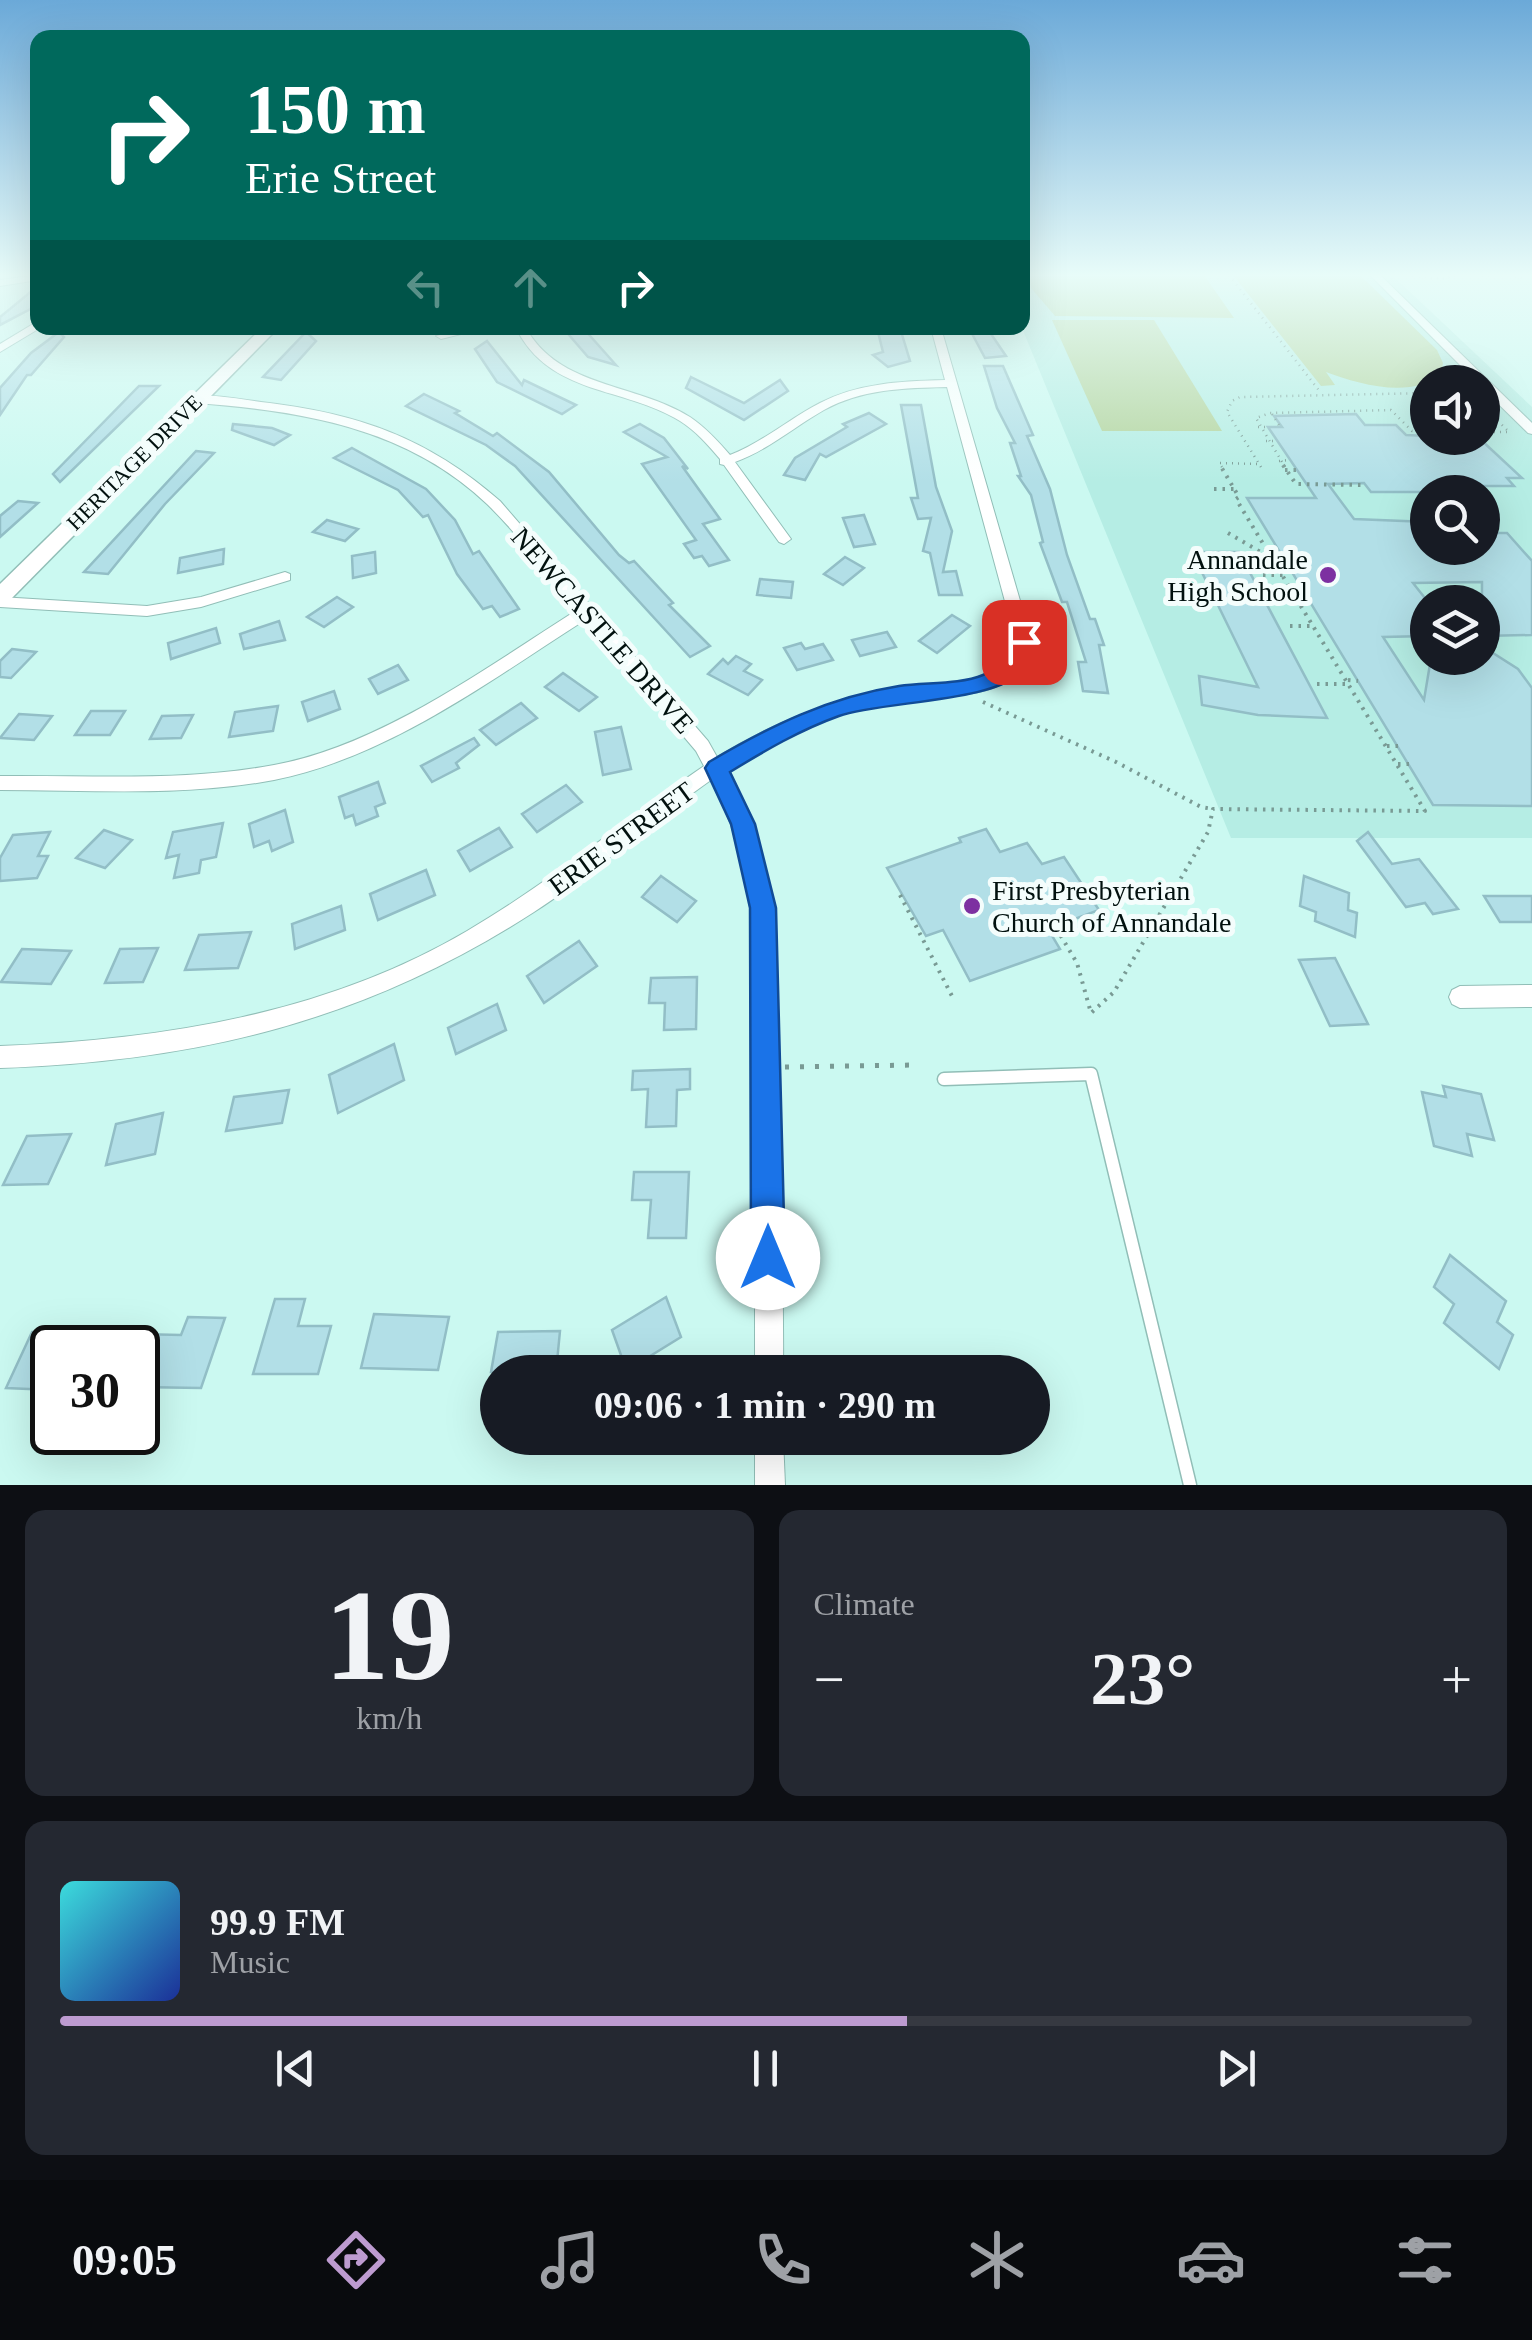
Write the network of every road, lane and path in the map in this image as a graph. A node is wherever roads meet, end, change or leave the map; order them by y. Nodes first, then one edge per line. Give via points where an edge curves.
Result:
1 (253, 344) edge
2 (528, 344) edge
3 (941, 344) edge
4 (1283, 344) edge
5 (1445, 344) edge
6 (952, 384) junction
7 (1322, 394) junction
8 (1410, 394) edge
9 (196, 399) junction
10 (1270, 412) junction
11 (1280, 427) dead end
12 (1258, 428) junction
13 (1268, 428) dead end
14 (1410, 429) edge
15 (1532, 430) edge
16 (1266, 441) junction
17 (1277, 441) dead end
18 (1290, 460) dead end
19 (725, 461) junction
20 (1280, 461) junction
21 (1286, 470) junction
22 (1298, 470) dead end
23 (1361, 485) dead end
24 (1214, 489) dead end
25 (1234, 489) junction
26 (1228, 532) dead end
27 (784, 539) dead end
28 (1276, 561) junction
29 (1292, 572) dead end
30 (1263, 574) dead end
31 (1284, 574) junction
32 (285, 577) dead end
33 (0, 600) edge
34 (587, 611) junction
35 (1322, 621) dead end
36 (1314, 624) junction
37 (1290, 626) dead end
38 (1358, 680) dead end
39 (1349, 682) junction
40 (1317, 684) dead end
41 (969, 687) junction
42 (1387, 746) junction
43 (1398, 746) dead end
44 (1398, 764) junction
45 (1409, 764) dead end
46 (717, 768) junction
47 (0, 783) edge
48 (1214, 809) junction
49 (900, 895) dead end
50 (1052, 920) dead end
51 (1532, 996) edge
52 (1460, 997) dead end
53 (952, 998) dead end
54 (0, 1057) edge
55 (915, 1066) dead end
56 (767, 1068) junction
57 (944, 1079) dead end
58 (769, 1355) edge
59 (770, 1455) edge
60 (770, 1485) edge
61 (1190, 1485) edge

1 - 9 street, HERITAGE DRIVE
2 - 19 street via 551,365 682,416
3 - 6 street, ERIE STREET
4 - 7 path
5 - 15 street
6 - 19 street via 849,395
6 - 41 street, ERIE STREET via 1024,642 1013,668
7 - 8 path
7 - 25 path via 1232,401 1227,412 1260,466 1218,463
9 - 33 street, HERITAGE DRIVE
9 - 34 street, NEWCASTLE DRIVE via 324,414 384,431 434,456 495,504
10 - 11 path
10 - 12 path via 1256,418
10 - 14 path via 1391,410
12 - 13 path
12 - 16 path
16 - 17 path
16 - 20 path
18 - 20 path
19 - 27 street
20 - 21 path
21 - 22 path
21 - 23 path via 1303,485
24 - 25 path
25 - 28 path
26 - 28 path
28 - 31 path
29 - 31 path
30 - 31 path
31 - 36 path
32 - 33 street via 147,611
34 - 46 street, NEWCASTLE DRIVE
34 - 47 street via 419,718 310,762 208,782
35 - 36 path
36 - 37 path
36 - 39 path
38 - 39 path
39 - 40 path
39 - 42 path
41 - 46 street, ERIE STREET via 839,707 780,730
41 - 48 path via 986,704
42 - 43 path
42 - 44 path
44 - 45 path
44 - 48 path via 1426,811
46 - 54 street, ERIE STREET via 529,905 420,966 342,999 173,1044
46 - 56 street, NEWCASTLE DRIVE via 743,824 763,908
48 - 50 path via 1208,832 1114,992 1090,1013 1077,963
49 - 53 path
51 - 52 street
55 - 56 path
56 - 58 street, NEWCASTLE DRIVE
57 - 61 lane via 1091,1074
59 - 60 street

